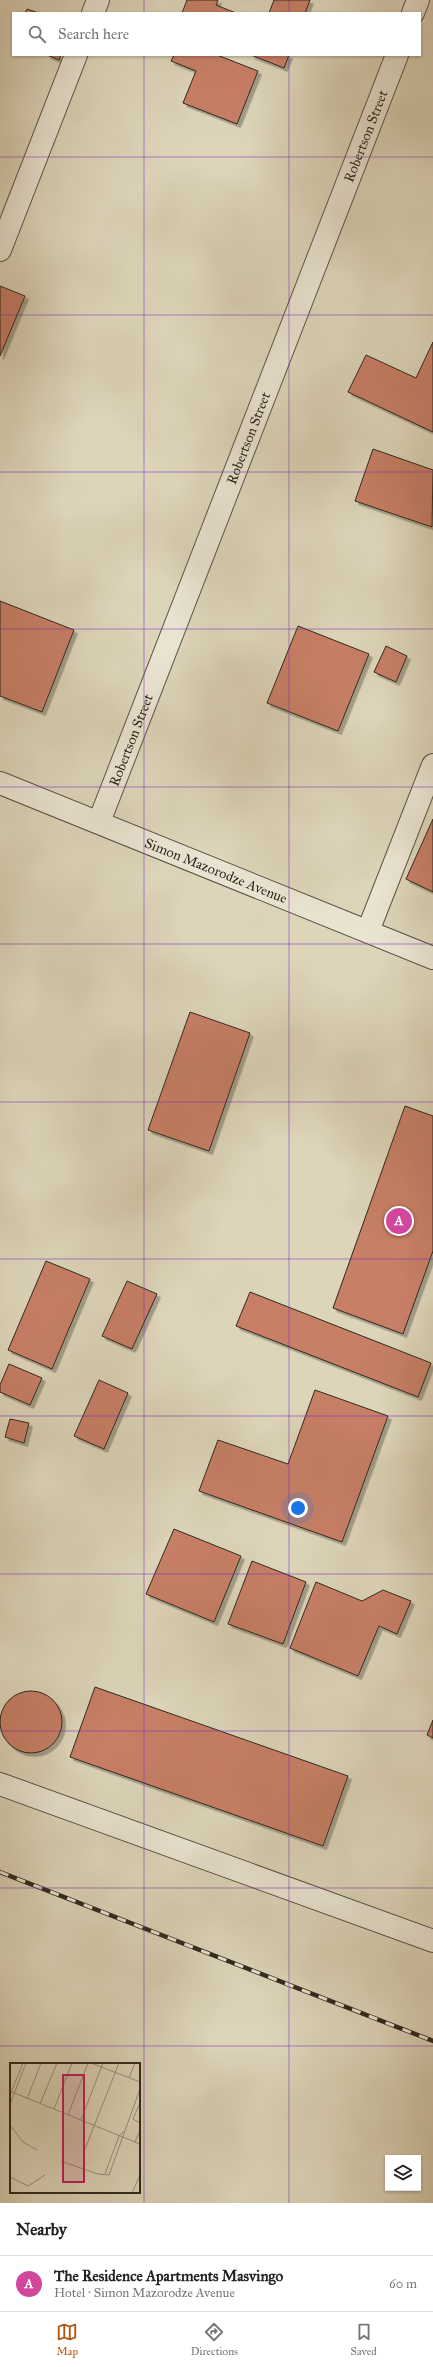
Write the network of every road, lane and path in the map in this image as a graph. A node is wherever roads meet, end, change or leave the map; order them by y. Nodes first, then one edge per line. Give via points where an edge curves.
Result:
1 (98, 0) edge
2 (418, 0) edge
3 (93, 12) edge
4 (413, 12) edge
5 (76, 56) edge
6 (397, 56) edge
7 (0, 250) edge
8 (433, 765) edge
9 (0, 783) edge
10 (99, 822) junction
11 (368, 931) junction
12 (433, 958) edge
13 (0, 1784) edge
14 (433, 1941) edge

1 - 3 street
2 - 4 street
5 - 7 street
6 - 10 street, Robertson Street
8 - 11 street
9 - 10 street, Simon Mazorodze Avenue
10 - 11 street, Simon Mazorodze Avenue
11 - 12 street, Simon Mazorodze Avenue
13 - 14 street

